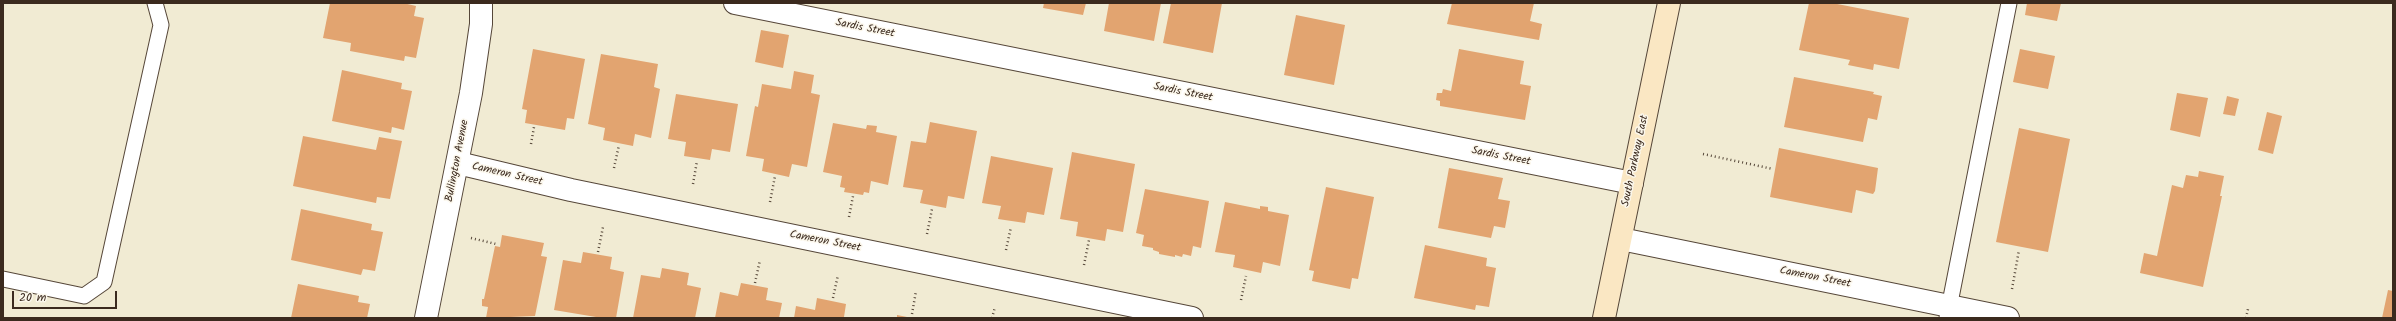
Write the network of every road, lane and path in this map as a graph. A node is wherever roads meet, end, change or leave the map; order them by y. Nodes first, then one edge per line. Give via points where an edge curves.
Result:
1 (155, 3) edge
2 (481, 3) edge
3 (735, 3) edge
4 (1669, 3) edge
5 (2009, 3) edge
6 (534, 127) dead end
7 (532, 144) dead end
8 (619, 145) dead end
9 (1703, 154) dead end
10 (697, 161) dead end
11 (458, 163) junction
12 (1773, 169) dead end
13 (614, 172) dead end
14 (775, 176) dead end
15 (1632, 183) junction
16 (692, 188) dead end
17 (853, 196) dead end
18 (770, 203) dead end
19 (932, 209) dead end
20 (848, 220) dead end
21 (604, 225) dead end
22 (1011, 227) dead end
23 (927, 235) dead end
24 (469, 238) dead end
25 (1621, 239) junction
26 (1089, 240) dead end
27 (496, 244) dead end
28 (2019, 250) dead end
29 (598, 252) dead end
30 (1006, 252) dead end
31 (760, 257) dead end
32 (1083, 268) dead end
33 (838, 273) dead end
34 (1246, 276) dead end
35 (3, 282) edge
36 (755, 283) dead end
37 (917, 289) dead end
38 (2011, 296) dead end
39 (833, 298) dead end
40 (1241, 300) dead end
41 (995, 304) dead end
42 (2248, 309) dead end
43 (1948, 312) edge
44 (912, 314) dead end
45 (426, 318) edge
46 (992, 318) edge
47 (1192, 318) edge
48 (1604, 318) edge
49 (2008, 318) edge
50 (2246, 318) edge

1 - 35 lane via 161,25 104,282 84,296
2 - 11 street, Bullington Avenue via 475,66
3 - 15 street, Sardis Street
4 - 15 main road, South Parkway East
5 - 43 lane
6 - 7 path
8 - 13 path
9 - 12 path
10 - 16 path
11 - 45 street, Bullington Avenue
11 - 47 street, Cameron Street via 571,190
14 - 18 path
15 - 25 main road, South Parkway East
17 - 20 path
19 - 23 path
21 - 29 path
22 - 30 path
24 - 27 path
25 - 43 street, Cameron Street
25 - 48 main road, South Parkway East
26 - 32 path
28 - 38 path
31 - 36 path
33 - 39 path
34 - 40 path
37 - 44 path
41 - 46 path
42 - 50 path
43 - 49 street, Cameron Street

